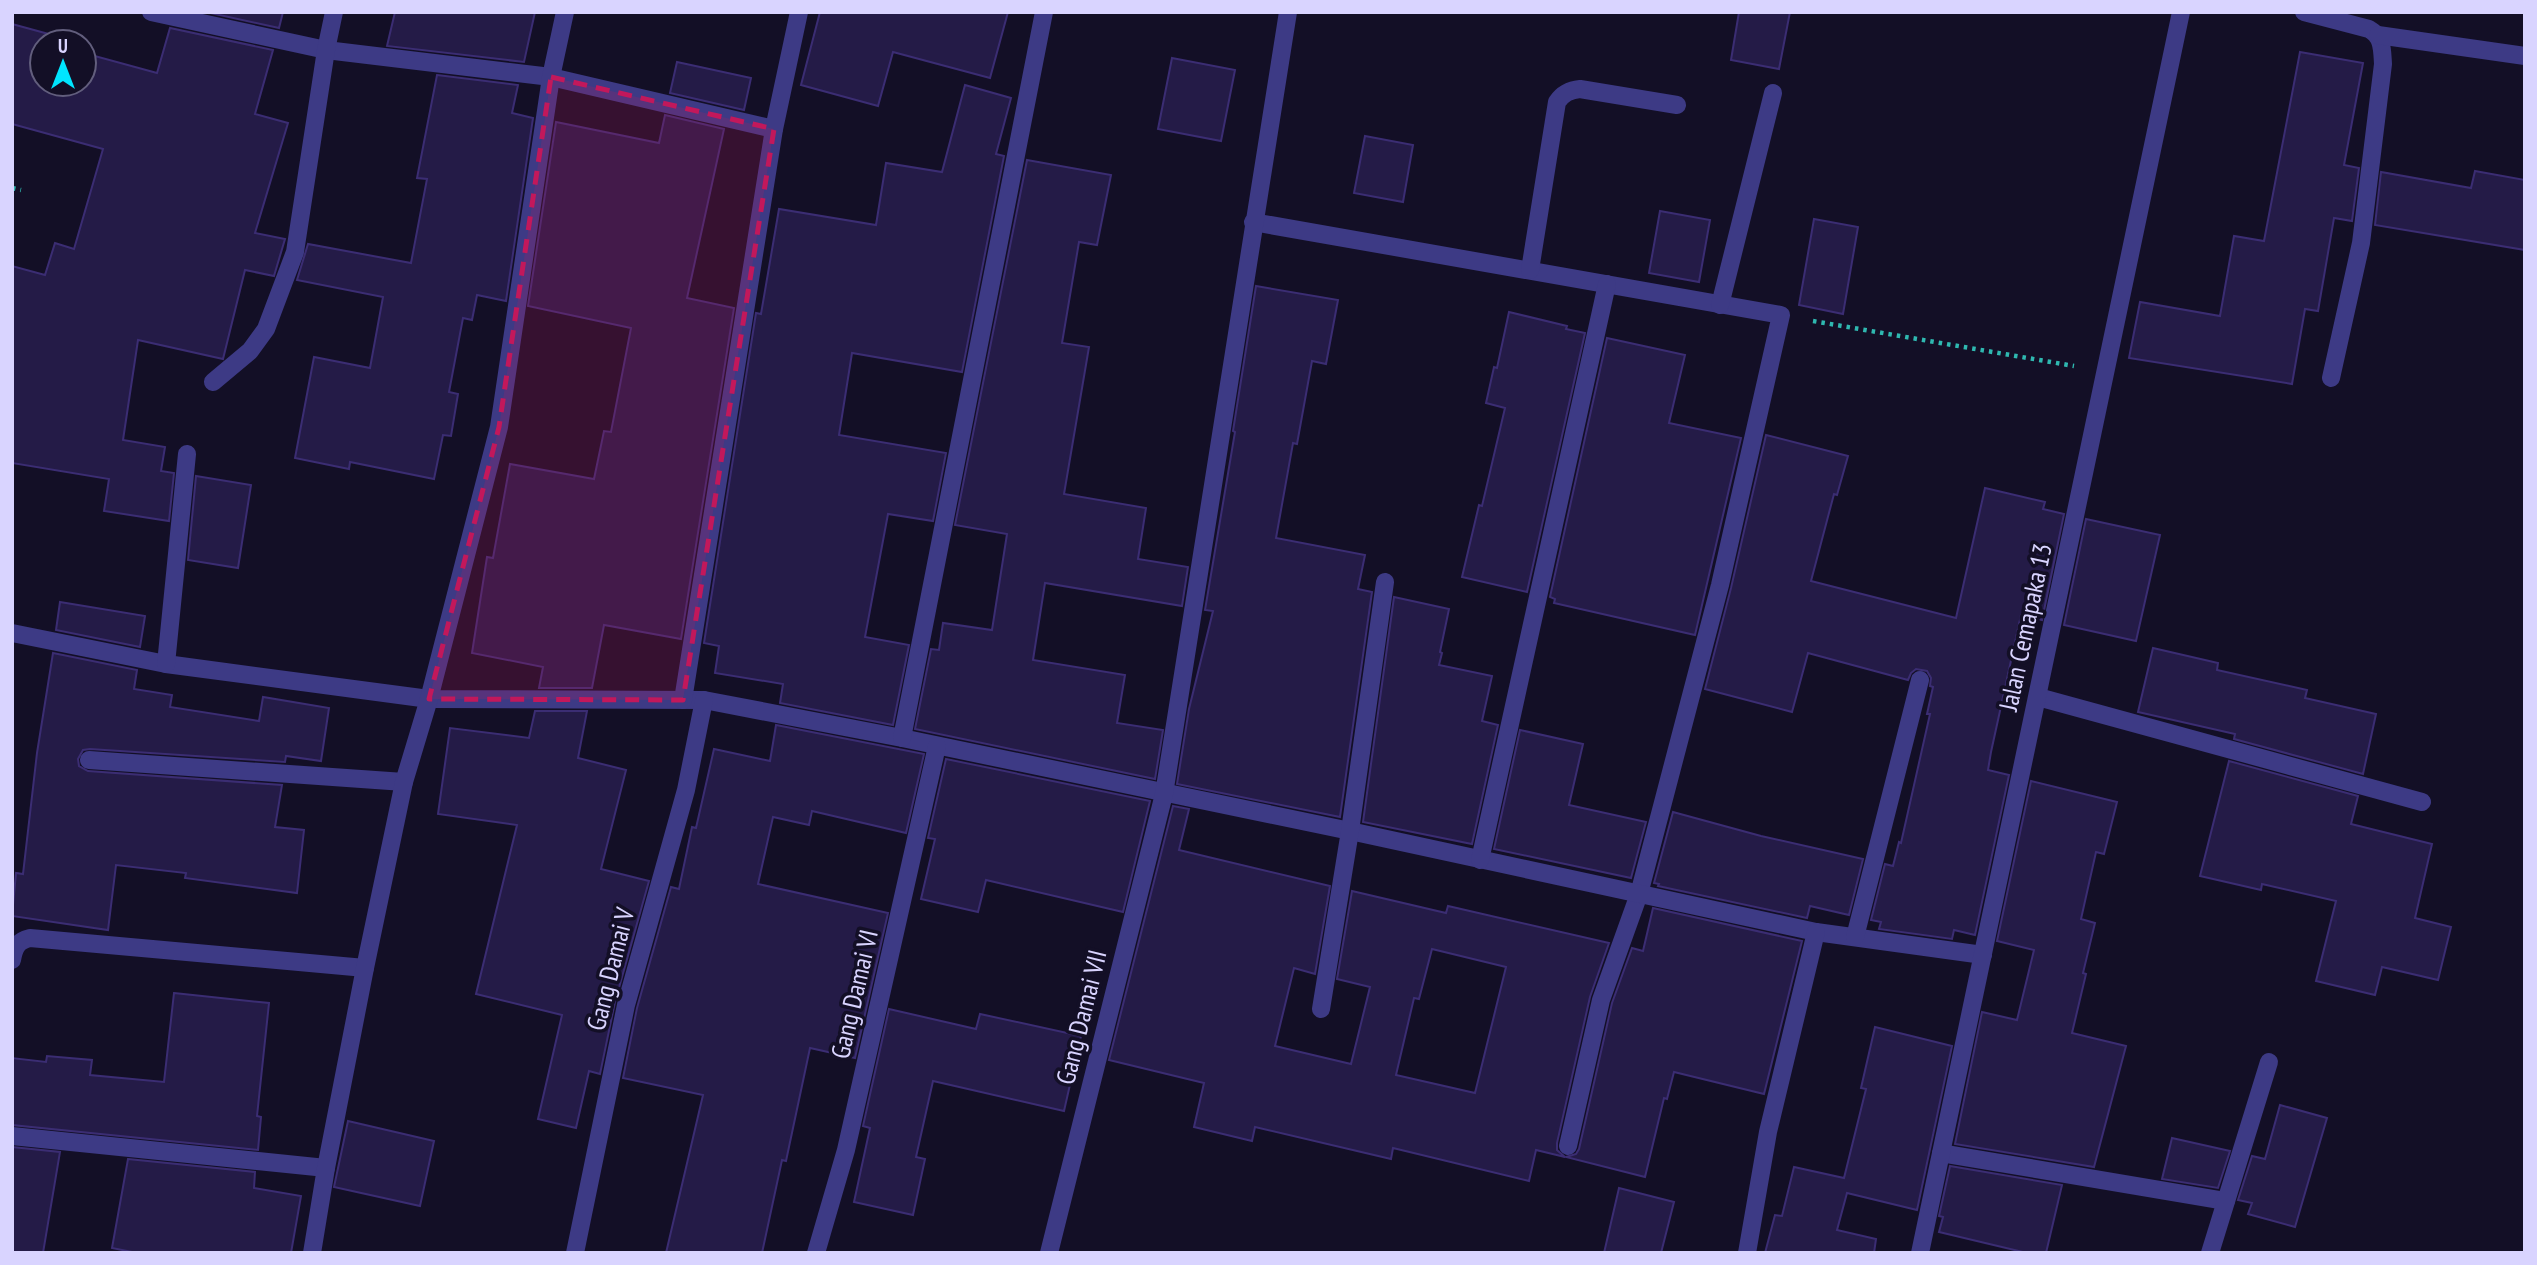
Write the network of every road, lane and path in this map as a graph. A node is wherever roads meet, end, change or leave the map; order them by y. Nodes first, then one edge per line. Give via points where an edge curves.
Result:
1 (151, 12) edge
2 (334, 12) edge
3 (565, 12) edge
4 (799, 12) edge
5 (1044, 12) edge
6 (1288, 12) edge
7 (2181, 12) edge
8 (2304, 12) edge
9 (2378, 35) junction
10 (326, 50) junction
11 (2525, 56) edge
12 (551, 77) junction
13 (1773, 93) dead end
14 (1677, 105) dead end
15 (774, 129) junction
16 (12, 188) edge
17 (21, 190) dead end
18 (1253, 222) junction
19 (1530, 270) junction
20 (1606, 284) junction
21 (1720, 305) junction
22 (1781, 315) junction
23 (2106, 372) junction
24 (2331, 378) dead end
25 (213, 382) dead end
26 (187, 454) dead end
27 (1385, 582) dead end
28 (12, 634) edge
29 (166, 664) junction
30 (1920, 680) dead end
31 (2038, 696) junction
32 (429, 699) junction
33 (683, 700) junction
34 (704, 700) junction
35 (902, 738) junction
36 (937, 746) junction
37 (89, 760) dead end
38 (404, 782) junction
39 (1164, 794) junction
40 (2422, 802) dead end
41 (1350, 831) junction
42 (1480, 860) junction
43 (1639, 894) junction
44 (1816, 932) junction
45 (1855, 937) junction
46 (1983, 955) junction
47 (12, 960) edge
48 (365, 968) junction
49 (1321, 1009) dead end
50 (2269, 1062) dead end
51 (12, 1136) edge
52 (1568, 1146) dead end
53 (1941, 1153) junction
54 (326, 1168) junction
55 (2226, 1201) junction
56 (312, 1253) edge
57 (575, 1253) edge
58 (816, 1253) edge
59 (1049, 1253) edge
60 (1746, 1253) edge
61 (1920, 1253) edge
62 (2210, 1253) edge

1 - 10 street
2 - 10 street
3 - 12 street
4 - 15 street
5 - 35 street
6 - 18 street, Gang Damai VII
7 - 23 street, Jalan Cemapaka 13
8 - 9 street
9 - 11 street
9 - 24 street via 2383,64 2361,243
10 - 12 street
10 - 25 street via 295,252 266,328 250,351
12 - 15 street
12 - 32 street via 499,427
13 - 21 street
14 - 19 street via 1580,89 1560,97
15 - 33 street
16 - 17 path
18 - 19 street
18 - 39 street, Gang Damai VII
19 - 20 street
20 - 21 street
20 - 42 street
21 - 22 street
22 - 23 path
22 - 43 street via 1720,585
23 - 31 street, Jalan Cemapaka 13
26 - 29 street
27 - 41 street
28 - 29 street
29 - 32 street
30 - 45 street
31 - 40 street
31 - 46 street, Jalan Cemapaka 13
32 - 33 street
32 - 38 street
33 - 34 street
34 - 35 street
34 - 57 street, Gang Damai V via 686,790 626,1005
35 - 36 street
36 - 39 street
36 - 58 street, Gang Damai VI via 846,1150
37 - 38 street
38 - 48 street
39 - 41 street
39 - 59 street, Gang Damai VII
41 - 42 street
41 - 49 street
42 - 43 street
43 - 44 street
43 - 52 street via 1601,1000
44 - 45 street
44 - 60 street via 1768,1132
45 - 46 street
46 - 53 street, Jalan Cemapaka 13
47 - 48 street via 16,946 30,938
48 - 54 street
50 - 55 street
51 - 54 street
53 - 55 street
53 - 61 street, Jalan Cemapaka 13
54 - 56 street
55 - 62 street

